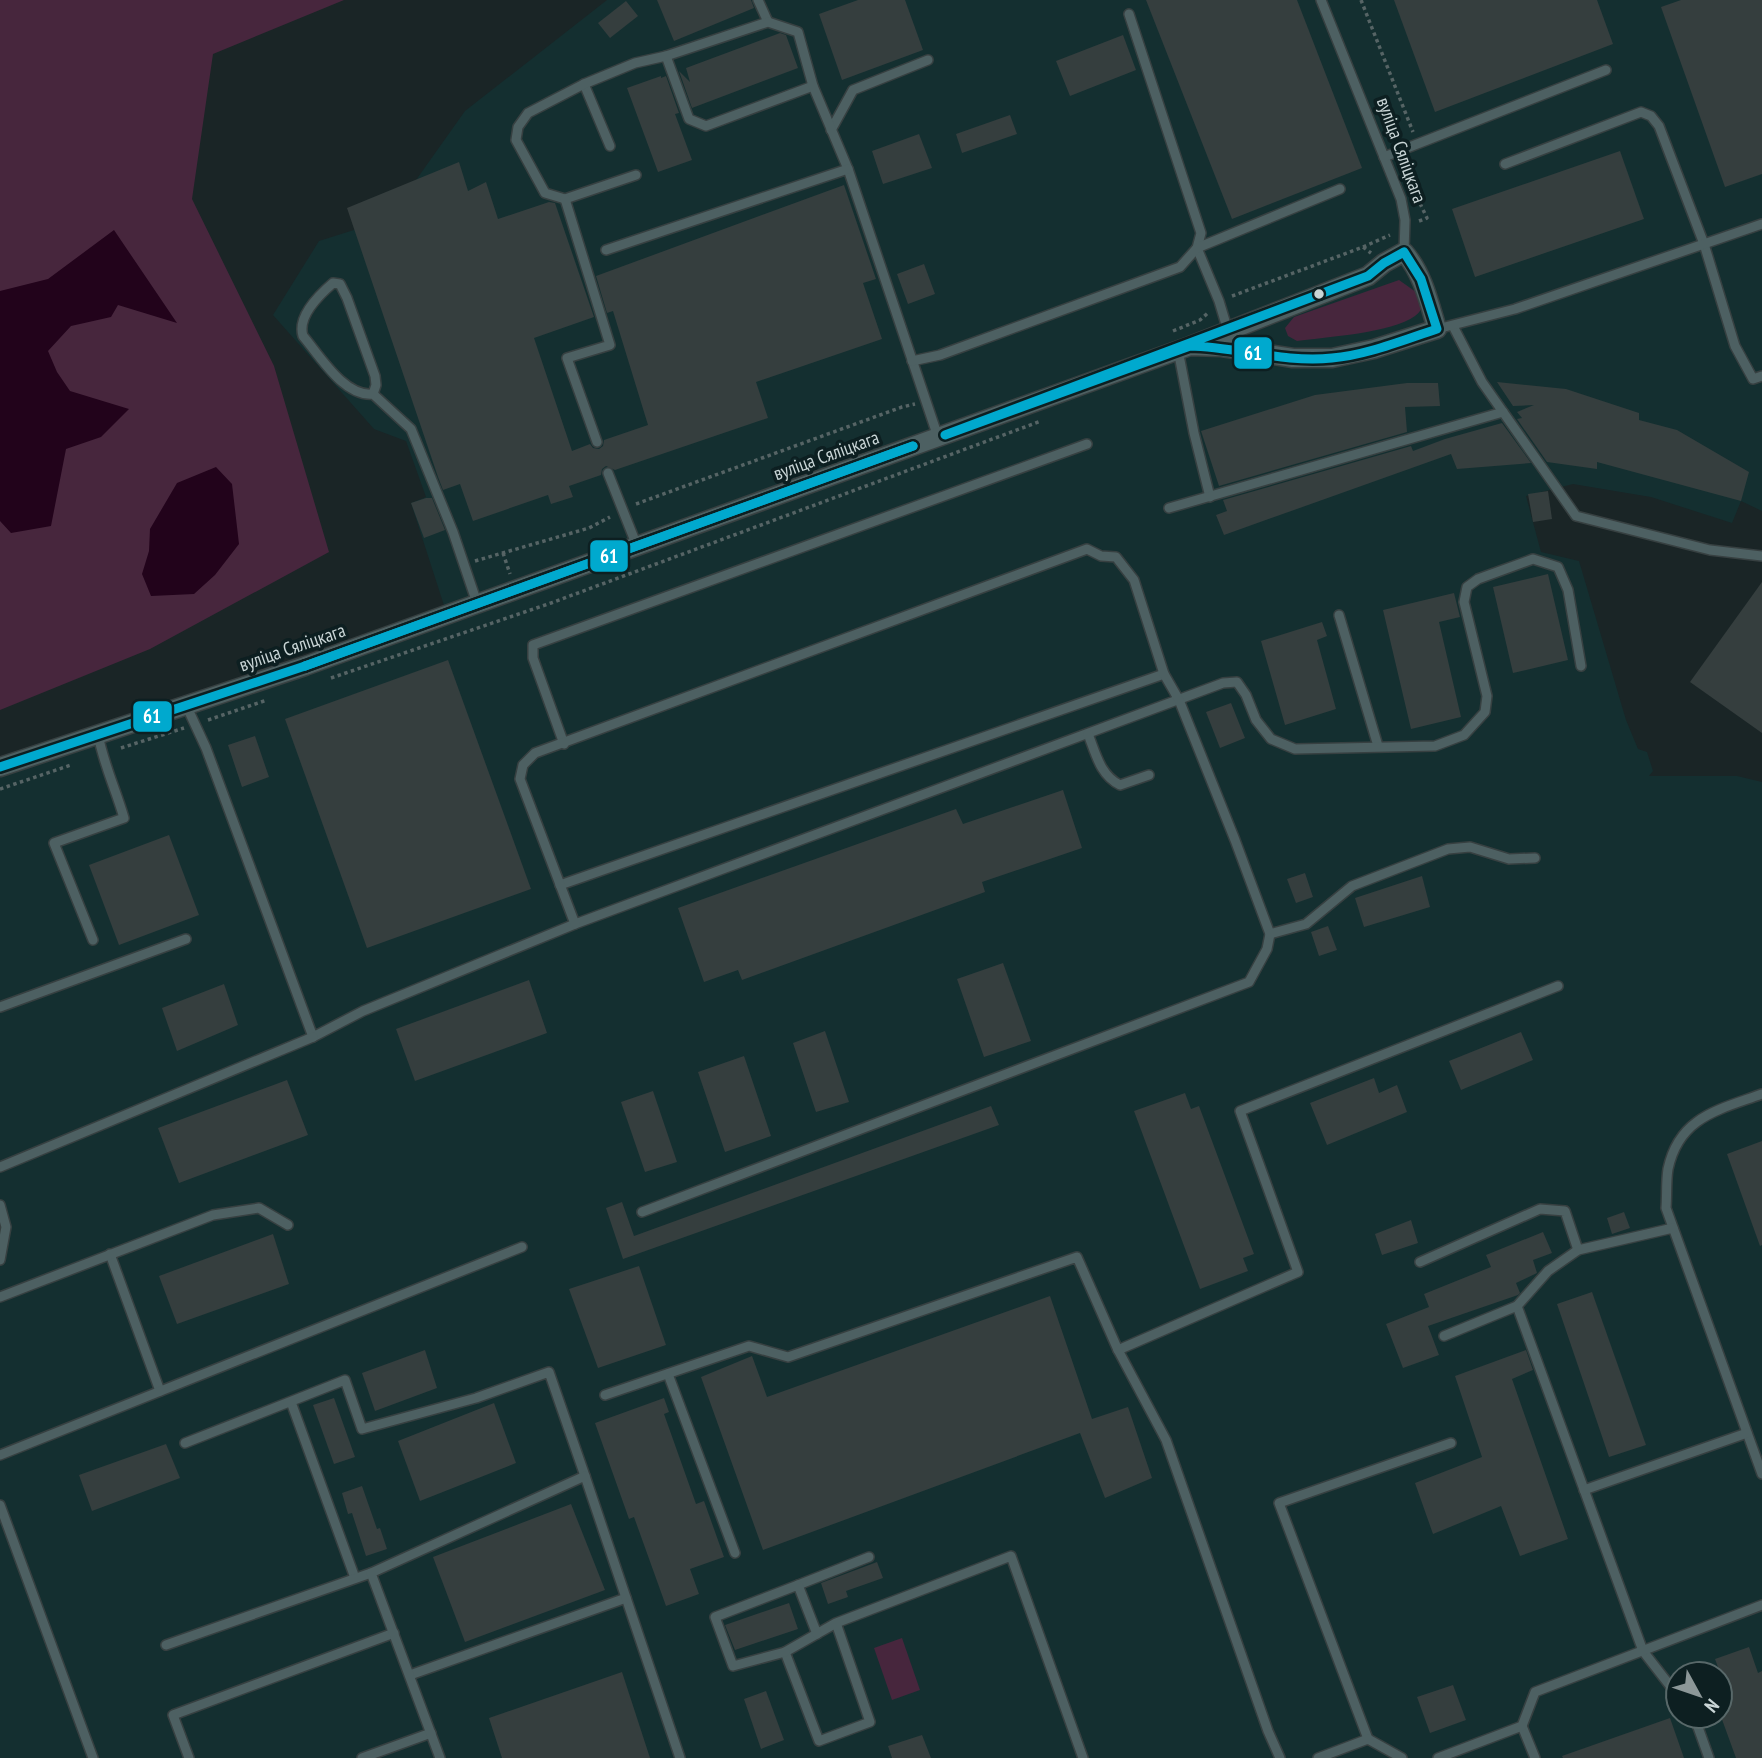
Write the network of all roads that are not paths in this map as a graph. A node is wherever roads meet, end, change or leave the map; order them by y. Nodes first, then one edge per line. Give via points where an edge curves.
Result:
1 (758, 0) edge
2 (1321, 0) edge
3 (1129, 15) dead end
4 (768, 22) junction
5 (666, 56) junction
6 (928, 60) dead end
7 (1606, 70) dead end
8 (584, 84) junction
9 (813, 86) junction
10 (831, 130) junction
11 (610, 146) dead end
12 (1384, 157) junction
13 (1505, 164) dead end
14 (848, 169) junction
15 (636, 174) dead end
16 (1340, 189) dead end
17 (565, 199) junction
18 (1762, 224) edge
19 (1704, 244) junction
20 (1197, 248) junction
21 (606, 250) dead end
22 (1405, 252) junction
23 (1445, 328) junction
24 (1228, 331) junction
25 (1184, 348) junction
26 (912, 361) junction
27 (1762, 376) edge
28 (373, 394) junction
29 (1503, 412) junction
30 (938, 437) junction
31 (597, 442) dead end
32 (1087, 444) dead end
33 (608, 472) dead end
34 (1210, 497) junction
35 (1169, 508) dead end
36 (637, 545) junction
37 (1762, 556) edge
38 (477, 603) junction
39 (1339, 615) dead end
40 (1581, 666) dead end
41 (1164, 674) junction
42 (1178, 700) junction
43 (186, 705) junction
44 (98, 734) junction
45 (1088, 734) junction
46 (564, 744) junction
47 (1378, 746) junction
48 (0, 767) edge
49 (1149, 775) dead end
50 (1535, 858) dead end
51 (560, 885) junction
52 (575, 924) junction
53 (1270, 934) junction
54 (186, 939) dead end
55 (93, 940) dead end
56 (1558, 986) dead end
57 (0, 1007) edge
58 (313, 1037) junction
59 (1762, 1094) edge
60 (0, 1167) edge
61 (0, 1205) edge
62 (642, 1212) dead end
63 (288, 1225) dead end
64 (1673, 1228) junction
65 (522, 1247) dead end
66 (1578, 1250) junction
67 (110, 1254) junction
68 (0, 1260) edge
69 (1420, 1262) dead end
70 (0, 1297) edge
71 (1517, 1306) junction
72 (1444, 1336) dead end
73 (1118, 1350) junction
74 (668, 1374) junction
75 (160, 1391) junction
76 (605, 1395) dead end
77 (291, 1402) junction
78 (1747, 1433) junction
79 (185, 1443) dead end
80 (1451, 1443) dead end
81 (0, 1455) edge
82 (1762, 1474) edge
83 (585, 1476) junction
84 (1584, 1490) junction
85 (0, 1506) edge
86 (735, 1553) dead end
87 (869, 1557) dead end
88 (371, 1573) junction
89 (355, 1578) junction
90 (798, 1585) junction
91 (626, 1598) junction
92 (1762, 1605) edge
93 (836, 1623) junction
94 (394, 1633) junction
95 (817, 1634) junction
96 (166, 1645) dead end
97 (785, 1651) junction
98 (1643, 1651) junction
99 (410, 1675) junction
100 (1664, 1678) edge
101 (1522, 1726) junction
102 (1699, 1730) edge
103 (431, 1733) junction
104 (1368, 1739) junction
105 (93, 1758) edge
106 (190, 1758) edge
107 (362, 1758) edge
108 (440, 1758) edge
109 (680, 1758) edge
110 (1083, 1758) edge
111 (1279, 1758) edge
112 (1318, 1758) edge
113 (1402, 1758) edge
114 (1438, 1758) edge
115 (1535, 1758) edge
116 (1709, 1758) edge

1 - 4 lane
2 - 12 lane, вуліца Сяліцкага
3 - 20 lane via 1200,233
4 - 5 lane
4 - 9 lane via 798,32
5 - 8 lane
5 - 9 lane via 689,119 706,126
6 - 10 lane via 853,90
7 - 12 lane
8 - 11 lane
8 - 17 lane via 528,113 518,127 516,140 545,192
9 - 10 lane
10 - 14 lane
12 - 22 lane, вуліца Сяліцкага via 1401,200
13 - 19 lane via 1641,112 1651,116 1659,126
14 - 21 lane
14 - 26 lane
15 - 17 lane
16 - 20 lane
17 - 31 lane via 610,345 567,358
18 - 19 lane
19 - 23 lane
19 - 27 lane via 1735,346 1754,379
20 - 24 lane
20 - 26 lane via 1181,267 940,355
22 - 23 street
22 - 24 street, вуліца Сяліцкага via 1368,276
23 - 25 street via 1332,358 1293,358 1222,347
23 - 29 lane
24 - 25 street, вуліца Сяліцкага
25 - 30 street, вуліца Сяліцкага
25 - 34 lane via 1194,433
26 - 30 lane
28 - 28 lane via 346,387 303,336 303,319 333,283 340,285 347,298 375,376
28 - 38 lane via 411,429
29 - 34 lane
29 - 37 lane via 1576,516 1710,550
30 - 36 street, вуліца Сяліцкага
32 - 46 lane via 533,645 533,659
33 - 36 lane
34 - 35 lane
36 - 38 street, вуліца Сяліцкага
38 - 43 street, вуліца Сяліцкага
39 - 47 lane
40 - 47 lane via 1568,590 1558,567 1533,559 1478,579 1467,587 1464,602 1487,696 1485,712 1464,735 1435,746
41 - 42 lane
41 - 46 lane via 1134,580 1116,557 1087,549
41 - 51 lane
42 - 45 lane
42 - 47 lane via 1237,682 1271,739 1295,749
42 - 53 lane
43 - 44 street, вуліца Сяліцкага
43 - 58 lane
44 - 48 street, вуліца Сяліцкага
44 - 55 lane via 124,818 54,843
45 - 49 lane via 1104,774 1113,781 1121,785
45 - 52 lane
46 - 51 lane via 536,753 523,765 520,779
50 - 53 lane via 1509,859 1470,848 1448,849 1352,886 1306,924
51 - 52 lane
52 - 58 lane via 363,1011
53 - 62 lane via 1249,982
54 - 57 lane
56 - 73 lane via 1240,1111 1298,1272
58 - 60 lane
59 - 64 lane via 1707,1113 1681,1135 1668,1170 1666,1208
61 - 68 lane via 6,1227
63 - 67 lane via 259,1208 213,1214
64 - 66 lane
64 - 78 lane
65 - 75 lane
66 - 69 lane via 1565,1211 1540,1209
66 - 71 lane via 1548,1271
67 - 70 lane
67 - 75 lane
71 - 72 lane
71 - 84 lane
73 - 74 lane via 1077,1257 788,1357 749,1346
73 - 111 lane via 1166,1440
74 - 76 lane
74 - 86 lane
75 - 81 lane
77 - 79 lane
77 - 83 lane via 345,1380 362,1429 476,1398 549,1372
77 - 89 lane
78 - 82 lane
78 - 84 lane
80 - 104 lane via 1279,1503
83 - 88 lane
83 - 91 lane
84 - 98 lane
85 - 105 lane
87 - 90 lane
88 - 89 lane
88 - 94 lane
89 - 96 lane
90 - 95 lane
90 - 97 lane via 715,1617 733,1666
91 - 99 lane
91 - 109 lane
92 - 98 lane
93 - 95 lane
93 - 97 lane via 870,1722 819,1741
93 - 110 lane via 1011,1556
94 - 99 lane
94 - 106 lane via 173,1715
95 - 97 lane
98 - 100 lane
98 - 101 lane via 1535,1692
99 - 103 lane
101 - 114 lane
101 - 115 lane
102 - 116 lane
103 - 107 lane
103 - 108 lane
104 - 112 lane
104 - 113 lane

